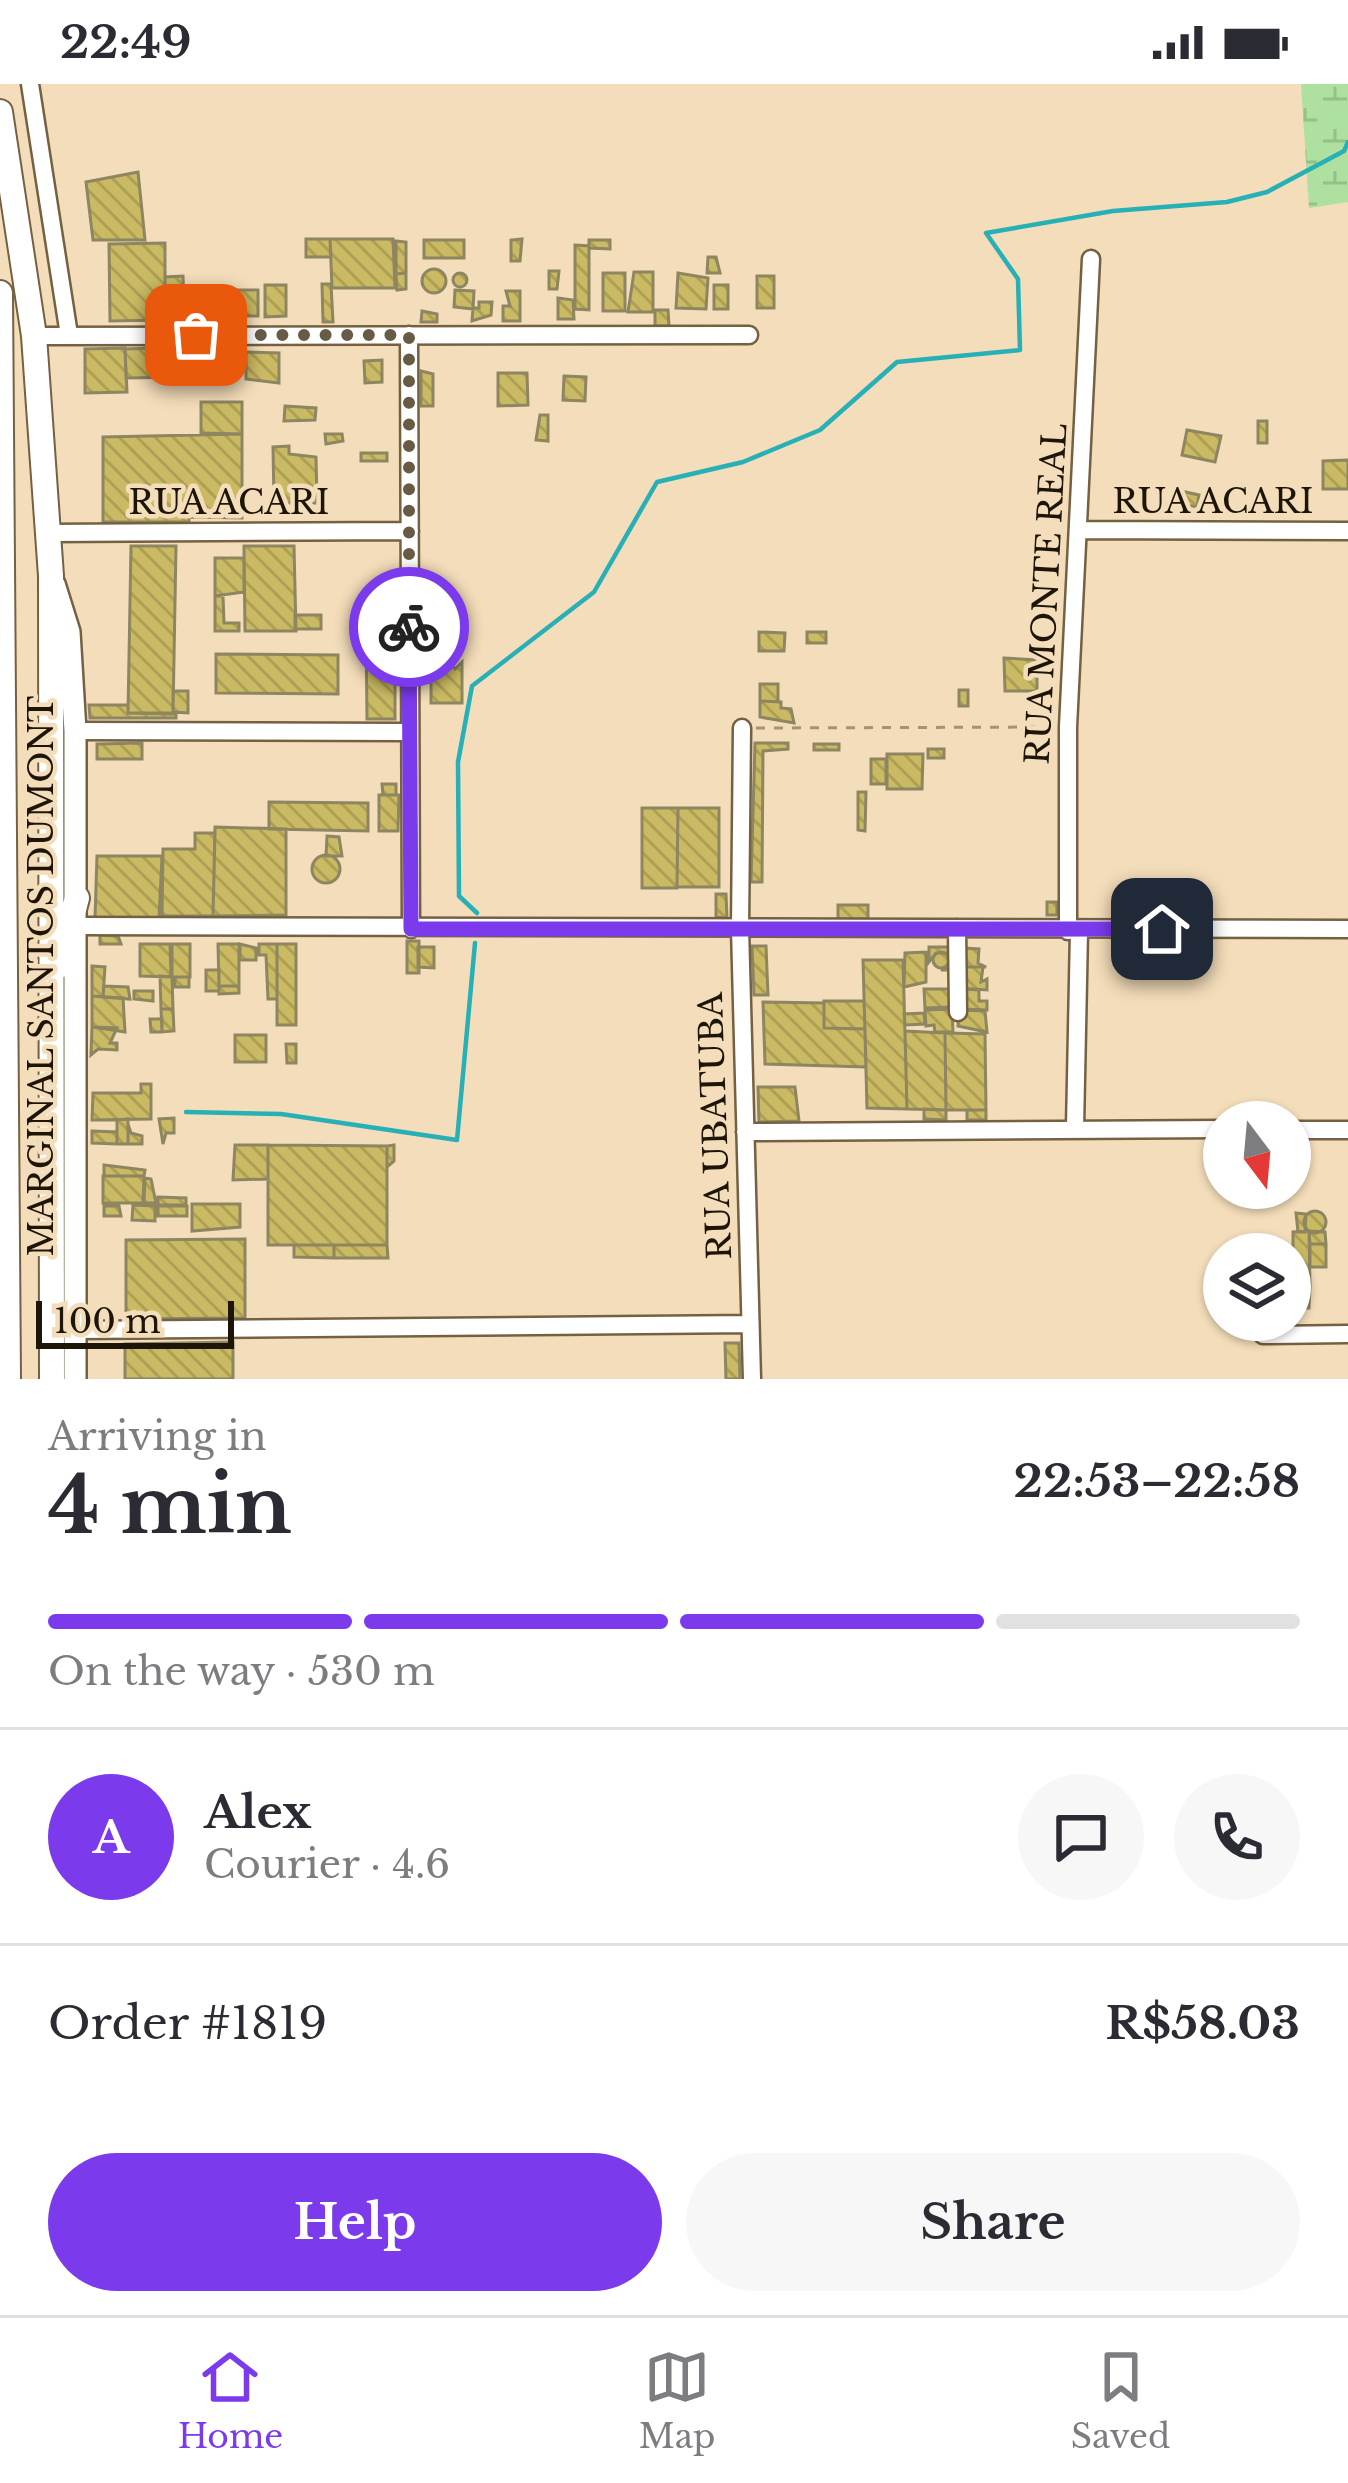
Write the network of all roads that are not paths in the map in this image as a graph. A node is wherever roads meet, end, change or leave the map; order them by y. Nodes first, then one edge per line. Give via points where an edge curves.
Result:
1 (30, 84) edge
2 (0, 112) edge
3 (1091, 259) dead end
4 (0, 293) edge
5 (69, 335) junction
6 (409, 335) junction
7 (749, 335) dead end
8 (34, 336) junction
9 (1079, 530) junction
10 (410, 531) junction
11 (1348, 531) edge
12 (48, 533) junction
13 (51, 576) junction
14 (0, 606) edge
15 (742, 728) road end
16 (75, 731) junction
17 (407, 732) junction
18 (77, 898) junction
19 (78, 926) junction
20 (740, 928) junction
21 (958, 928) junction
22 (411, 929) junction
23 (1348, 929) edge
24 (1073, 931) junction
25 (50, 997) junction
26 (958, 1012) dead end
27 (1075, 1128) junction
28 (1203, 1129) edge
29 (1311, 1130) edge
30 (1348, 1130) edge
31 (745, 1132) junction
32 (750, 1324) junction
33 (75, 1330) junction
34 (1311, 1334) edge
35 (1348, 1334) edge
36 (8, 1379) edge
37 (52, 1379) edge
38 (75, 1379) edge
39 (752, 1379) edge

1 - 5 street
2 - 8 highway
3 - 9 street, RUA MONTE REAL
4 - 14 highway
5 - 6 street
5 - 8 street
6 - 7 street
6 - 10 street
8 - 12 highway
9 - 11 street, RUA ACARI
9 - 24 street, RUA MONTE REAL via 1068,727
10 - 12 street, RUA ACARI
10 - 17 street
12 - 13 highway
13 - 16 main road, MARGINAL SANTOS DUMONT via 69,632
13 - 25 highway
14 - 36 highway
15 - 20 street, RUA UBATUBA
16 - 17 street
16 - 18 main road, MARGINAL SANTOS DUMONT
17 - 22 street
18 - 19 main road, MARGINAL SANTOS DUMONT
18 - 25 highway
19 - 22 street
19 - 33 main road, MARGINAL SANTOS DUMONT
20 - 21 street
20 - 22 street
20 - 31 street, RUA UBATUBA
21 - 24 street
21 - 26 street
23 - 24 street
24 - 27 street, RUA MONTE REAL
25 - 37 highway
27 - 28 street
27 - 31 street
29 - 30 street
31 - 32 street, RUA UBATUBA
32 - 33 street
32 - 39 street, RUA UBATUBA
33 - 38 main road, MARGINAL SANTOS DUMONT
34 - 35 street

